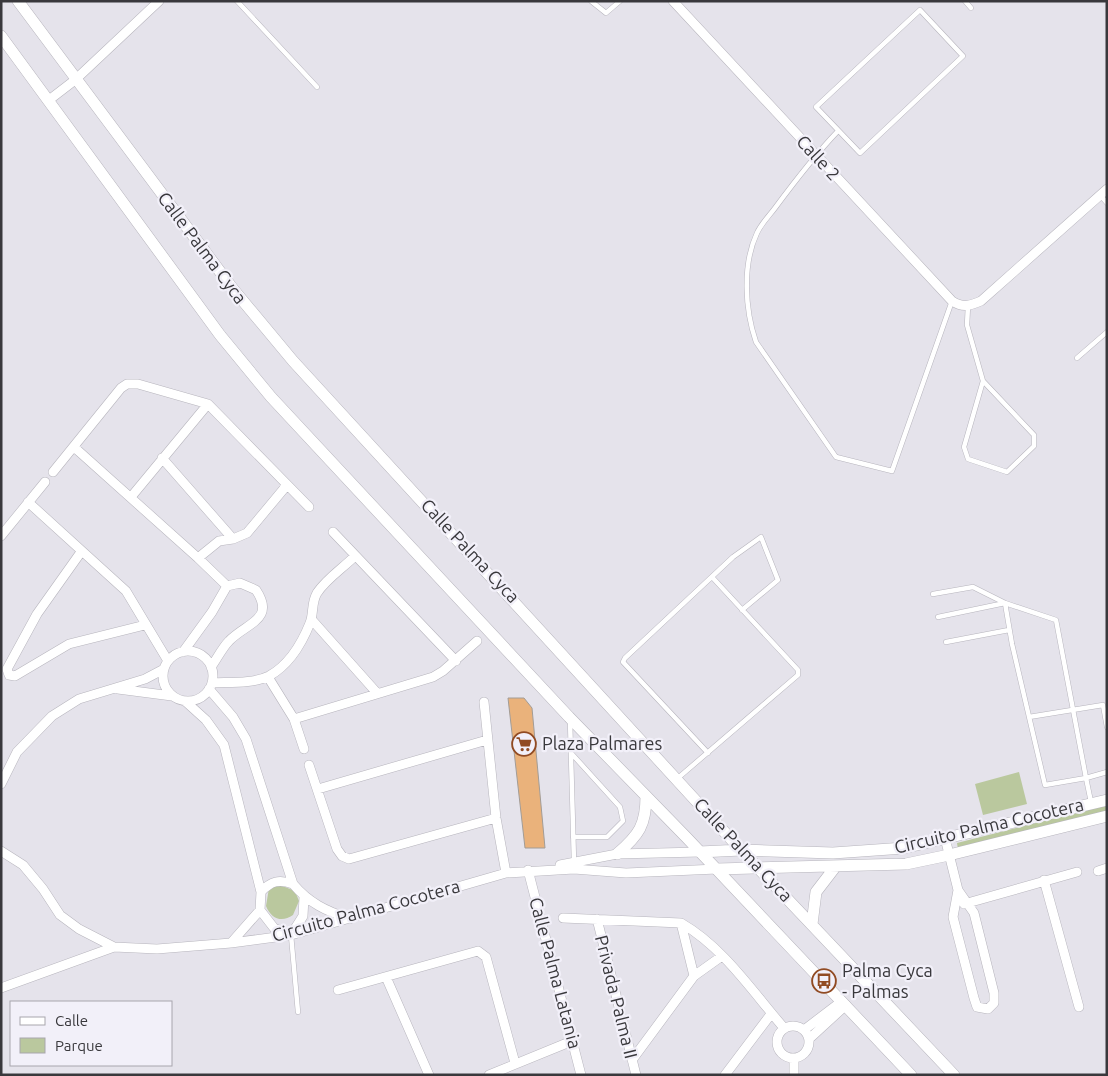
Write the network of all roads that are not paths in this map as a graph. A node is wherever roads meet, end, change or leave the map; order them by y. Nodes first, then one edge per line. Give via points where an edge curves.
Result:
1 (18, 1) edge
2 (159, 1) edge
3 (237, 1) edge
4 (591, 1) edge
5 (620, 1) edge
6 (673, 1) edge
7 (965, 1) edge
8 (971, 8) dead end
9 (1, 36) edge
10 (75, 80) junction
11 (317, 87) dead end
12 (49, 100) junction
13 (838, 131) junction
14 (815, 155) junction
15 (1103, 192) edge
16 (1107, 203) edge
17 (952, 301) junction
18 (968, 306) junction
19 (1107, 332) edge
20 (1077, 358) dead end
21 (983, 381) junction
22 (208, 404) junction
23 (74, 447) junction
24 (162, 458) junction
25 (53, 472) dead end
26 (45, 482) dead end
27 (287, 485) junction
28 (131, 497) junction
29 (28, 502) junction
30 (309, 507) dead end
31 (333, 532) dead end
32 (1, 536) edge
33 (233, 539) junction
34 (81, 552) junction
35 (355, 556) junction
36 (198, 558) junction
37 (712, 578) junction
38 (227, 586) junction
39 (933, 594) dead end
40 (1005, 603) junction
41 (742, 610) junction
42 (938, 617) dead end
43 (312, 620) junction
44 (146, 625) junction
45 (1009, 630) junction
46 (477, 641) dead end
47 (946, 642) dead end
48 (183, 652) junction
49 (456, 661) junction
50 (166, 665) junction
51 (268, 677) junction
52 (211, 679) junction
53 (113, 688) junction
54 (377, 693) junction
55 (172, 696) junction
56 (185, 701) junction
57 (484, 702) dead end
58 (1073, 709) junction
59 (569, 717) junction
60 (1029, 717) junction
61 (294, 719) junction
62 (1107, 727) edge
63 (488, 740) junction
64 (304, 749) dead end
65 (571, 752) junction
66 (708, 753) junction
67 (309, 765) dead end
68 (1107, 772) edge
69 (678, 778) junction
70 (1086, 778) junction
71 (1, 784) edge
72 (318, 789) junction
73 (646, 796) junction
74 (1107, 800) edge
75 (1091, 803) junction
76 (1107, 816) edge
77 (496, 818) junction
78 (573, 837) junction
79 (945, 838) junction
80 (741, 850) junction
81 (1, 851) edge
82 (700, 852) junction
83 (617, 854) junction
84 (949, 855) junction
85 (574, 865) junction
86 (836, 866) junction
87 (758, 867) junction
88 (717, 869) junction
89 (528, 870) junction
90 (1076, 872) dead end
91 (506, 873) junction
92 (1044, 880) junction
93 (293, 884) junction
94 (958, 890) junction
95 (261, 892) junction
96 (304, 898) junction
97 (968, 903) junction
98 (955, 907) junction
99 (260, 910) junction
100 (563, 918) dead end
101 (350, 919) junction
102 (597, 919) junction
103 (681, 923) junction
104 (812, 924) junction
105 (291, 935) junction
106 (231, 943) junction
107 (114, 946) junction
108 (722, 956) junction
109 (694, 976) junction
110 (386, 977) junction
111 (1, 988) edge
112 (338, 990) dead end
113 (844, 1003) junction
114 (1079, 1007) dead end
115 (298, 1012) dead end
116 (771, 1014) junction
117 (784, 1028) junction
118 (804, 1030) junction
119 (809, 1039) junction
120 (572, 1040) junction
121 (794, 1058) junction
122 (632, 1060) junction
123 (515, 1063) junction
124 (429, 1075) edge
125 (489, 1075) edge
126 (581, 1075) edge
127 (636, 1075) edge
128 (725, 1075) edge
129 (794, 1075) edge
130 (911, 1075) edge
131 (954, 1075) edge

1 - 10 street, Calle Palma Cyca
2 - 10 street
3 - 11 lane
4 - 5 lane via 606,13
6 - 14 street, Calle 2
7 - 8 lane
9 - 12 street, Calle Palma Cyca
10 - 12 street
10 - 69 street, Calle Palma Cyca via 233,290 270,334
12 - 59 street, Calle Palma Cyca via 243,364
13 - 13 lane via 860,153 963,56 920,10 816,107
13 - 14 lane
14 - 17 street, Calle 2
14 - 17 lane via 757,232 750,255 747,295 756,342 836,457 892,471
15 - 16 lane
15 - 18 street via 981,301
17 - 18 street, Calle 2
18 - 21 lane via 967,325
19 - 20 lane
21 - 21 lane via 1034,436 1034,446 1007,472 968,459 964,447
22 - 23 street via 128,384 121,388
22 - 24 street
22 - 27 street
23 - 25 street
23 - 28 street
24 - 28 street
24 - 33 street
26 - 29 street
27 - 30 street
27 - 33 street via 247,533
28 - 36 street
29 - 32 street
29 - 34 street
31 - 35 street
33 - 36 street via 219,541
34 - 44 street via 126,591
34 - 44 street via 37,614 7,669 8,675 15,676 69,644
35 - 43 street via 316,594 312,603
35 - 49 street
36 - 38 street
37 - 41 lane
37 - 41 lane via 758,537 763,539 778,580
37 - 66 lane via 623,662
38 - 48 street
38 - 52 street via 240,583 256,590 263,606 261,616 229,641
39 - 40 lane via 973,586
40 - 42 lane
40 - 45 lane
40 - 58 lane via 1056,620
41 - 66 lane via 798,670 798,675
43 - 51 street via 300,646
43 - 54 street
44 - 50 street
45 - 47 lane
45 - 60 lane
46 - 49 street
48 - 50 street via 174,655
48 - 52 street via 195,652 205,658
49 - 54 street via 433,677
50 - 53 street via 146,679
50 - 55 street via 163,679
51 - 52 street via 243,682
51 - 61 street
52 - 56 street via 195,700
52 - 93 street via 246,739
53 - 55 street
53 - 71 street via 79,699 52,716 17,752
54 - 61 street
55 - 56 street
56 - 95 street via 206,720 224,746
57 - 63 street
58 - 60 lane
58 - 62 lane via 1103,705
58 - 70 lane
59 - 65 lane
59 - 73 street, Calle Palma Cyca
60 - 70 lane via 1045,785
61 - 64 street
63 - 72 street
63 - 77 street
65 - 78 lane
65 - 78 lane via 620,807 622,821 607,837
66 - 69 lane
67 - 72 street
68 - 70 lane
69 - 80 street, Calle Palma Cyca
70 - 75 lane
72 - 77 street via 337,849 342,856 349,858
73 - 82 street, Calle Palma Cyca
73 - 83 street via 646,814 637,838
74 - 75 street, Circuito Palma Cocotera
75 - 79 street, Circuito Palma Cocotera
76 - 84 street, Circuito Palma Cocotera
77 - 91 street
78 - 85 lane
79 - 80 street, Circuito Palma Cocotera via 904,848 833,854
79 - 84 street
80 - 82 street, Circuito Palma Cocotera
80 - 87 street, Calle Palma Cyca
81 - 107 street via 23,865 60,915
82 - 83 street, Circuito Palma Cocotera
82 - 88 street, Calle Palma Cyca
83 - 85 street, Circuito Palma Cocotera
84 - 86 street, Circuito Palma Cocotera via 906,864
84 - 94 street
85 - 88 street, Circuito Palma Cocotera via 626,873
85 - 89 street, Circuito Palma Cocotera
86 - 87 street, Circuito Palma Cocotera
86 - 104 street via 816,892
87 - 88 street, Circuito Palma Cocotera
87 - 104 street, Calle Palma Cyca
88 - 113 street, Calle Palma Cyca
89 - 91 street, Circuito Palma Cocotera
89 - 120 street, Calle Palma Latania
90 - 92 street
91 - 101 street, Circuito Palma Cocotera
92 - 97 street
92 - 114 street
93 - 95 street via 283,880 274,882
93 - 96 street
94 - 97 street
94 - 98 street
95 - 99 street
96 - 101 street via 324,910
96 - 105 street via 303,916
97 - 98 street
97 - 98 street via 974,912 994,993 994,1003 988,1009 978,1007 974,998 953,917
99 - 105 street via 274,928
99 - 106 street
100 - 102 street, Privada Palma II
101 - 105 street, Circuito Palma Cocotera
102 - 103 street, Privada Palma II
102 - 122 street, Privada Palma II
103 - 108 street
103 - 109 street
104 - 131 street, Calle Palma Cyca
105 - 106 street, Circuito Palma Cocotera
105 - 115 lane
106 - 107 street, Circuito Palma Cocotera via 157,949
107 - 111 street
108 - 109 street
108 - 116 street
109 - 122 street
110 - 112 street
110 - 123 street via 478,951 483,953
110 - 124 street
113 - 118 street
113 - 119 street
113 - 130 street, Calle Palma Cyca
116 - 117 street
116 - 128 street
117 - 118 street via 798,1026
117 - 121 street via 776,1042 779,1051
118 - 119 street
119 - 121 street via 808,1048
120 - 123 street
120 - 126 street, Calle Palma Latania
121 - 129 street
122 - 127 street, Privada Palma II
123 - 125 street

